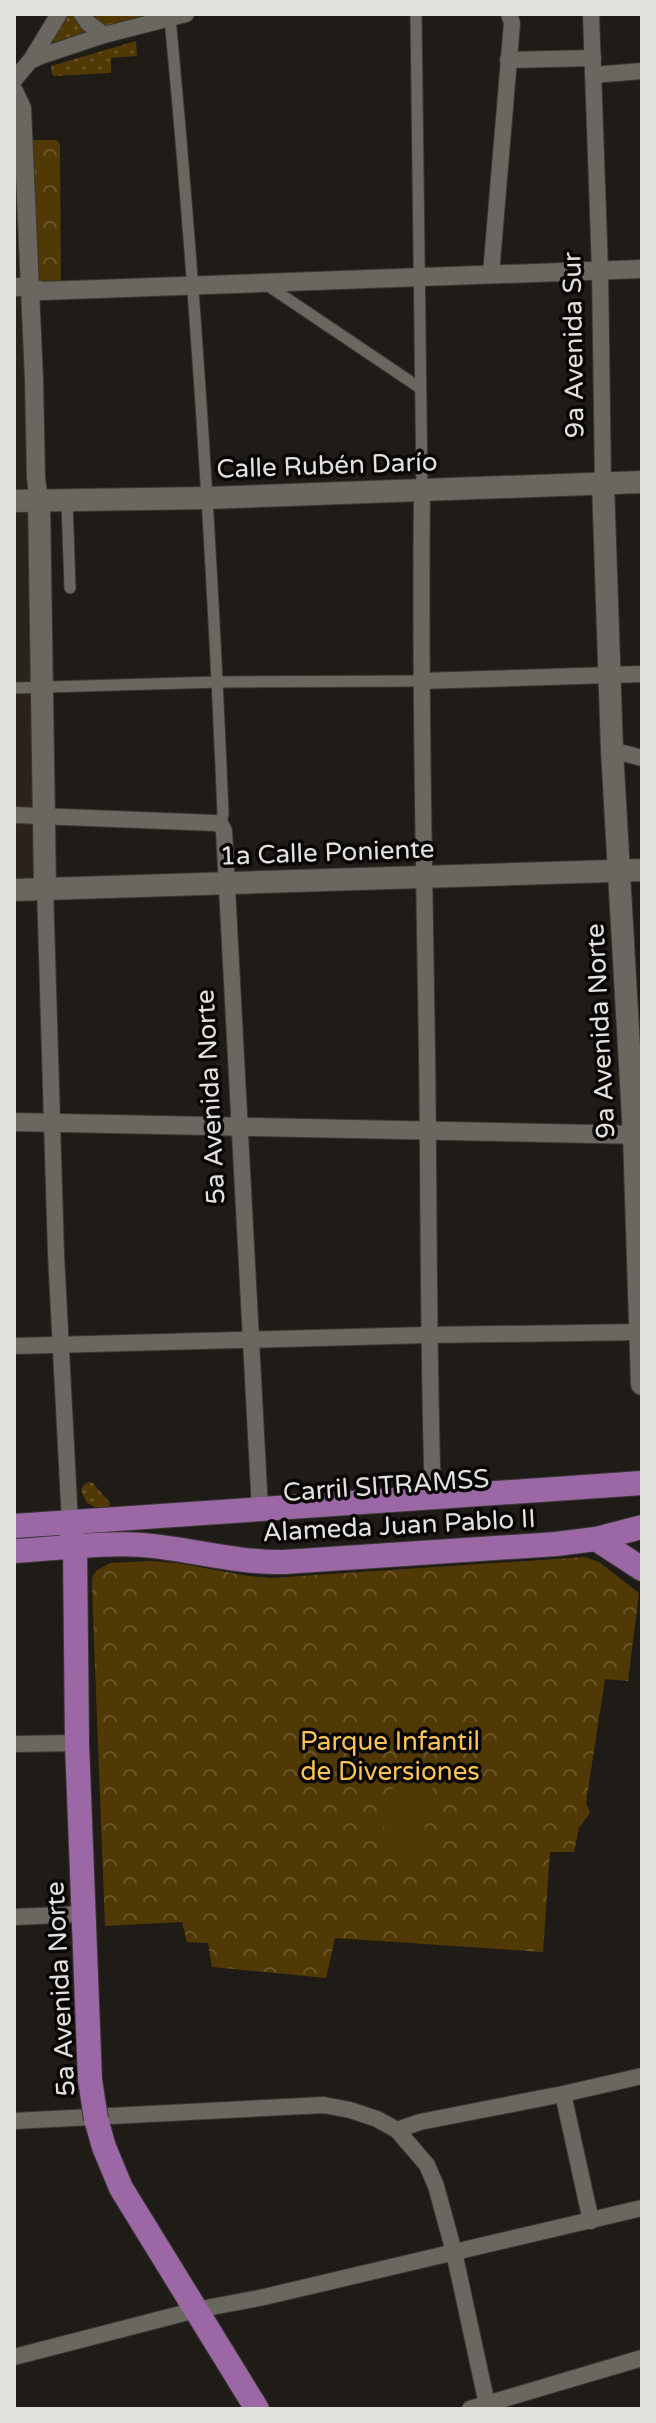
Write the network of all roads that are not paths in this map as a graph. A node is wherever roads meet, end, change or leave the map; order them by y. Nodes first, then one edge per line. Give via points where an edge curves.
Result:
1 (59, 14) edge
2 (82, 14) edge
3 (416, 14) edge
4 (509, 14) edge
5 (591, 14) edge
6 (178, 16) edge
7 (104, 35) junction
8 (508, 60) junction
9 (30, 61) junction
10 (593, 66) junction
11 (642, 71) edge
12 (14, 80) edge
13 (14, 91) edge
14 (642, 269) edge
15 (600, 270) junction
16 (491, 274) junction
17 (418, 277) junction
18 (263, 283) junction
19 (194, 285) junction
20 (21, 287) edge
21 (420, 388) junction
22 (642, 482) edge
23 (603, 483) junction
24 (422, 490) junction
25 (207, 498) junction
26 (14, 501) edge
27 (39, 501) junction
28 (67, 502) junction
29 (70, 588) dead end
30 (642, 674) edge
31 (609, 675) junction
32 (420, 681) junction
33 (218, 682) junction
34 (41, 686) junction
35 (14, 688) edge
36 (612, 750) junction
37 (642, 758) edge
38 (14, 815) edge
39 (44, 815) junction
40 (221, 825) junction
41 (642, 870) edge
42 (619, 871) junction
43 (424, 877) junction
44 (227, 883) junction
45 (45, 888) junction
46 (14, 890) edge
47 (14, 1122) edge
48 (52, 1123) junction
49 (241, 1127) junction
50 (428, 1131) junction
51 (638, 1135) edge
52 (641, 1332) edge
53 (428, 1335) junction
54 (249, 1340) junction
55 (60, 1343) junction
56 (14, 1346) edge
57 (642, 1384) edge
58 (642, 1483) edge
59 (642, 1496) edge
60 (433, 1498) junction
61 (260, 1510) junction
62 (642, 1515) edge
63 (14, 1526) edge
64 (642, 1527) edge
65 (134, 1530) junction
66 (73, 1535) junction
67 (14, 1537) edge
68 (596, 1539) junction
69 (14, 1551) edge
70 (642, 1569) edge
71 (77, 1743) junction
72 (14, 1744) edge
73 (83, 1914) junction
74 (14, 1917) edge
75 (642, 2076) edge
76 (563, 2094) junction
77 (14, 2121) edge
78 (397, 2130) junction
79 (642, 2208) edge
80 (591, 2221) junction
81 (454, 2252) junction
82 (196, 2310) junction
83 (14, 2357) edge
84 (642, 2358) edge
85 (487, 2407) edge
86 (257, 2409) edge
87 (470, 2409) edge

1 - 9 street
2 - 7 street
3 - 17 street
4 - 8 street
5 - 10 street, 9a Avenida Sur
6 - 7 street
6 - 19 street, 5a Avenida Norte
7 - 9 street
8 - 10 street
8 - 16 street
9 - 12 street
10 - 11 street
10 - 15 street, 9a Avenida Sur
13 - 20 street via 22,108
14 - 15 street
15 - 16 street
15 - 23 street, 9a Avenida Sur
16 - 17 street
17 - 18 street
17 - 21 street
18 - 19 street
18 - 21 street
19 - 20 street via 42,291
19 - 25 street, 5a Avenida Norte
20 - 27 street via 34,380
21 - 24 street
22 - 23 main road, Calle Rubén Darío
23 - 24 main road, Calle Rubén Darío
23 - 31 main road, 9a Avenida Sur
24 - 25 main road, Calle Rubén Darío
24 - 32 street
25 - 28 main road, Calle Rubén Darío
25 - 33 street, 5a Avenida Norte
26 - 27 main road, Calle Rubén Darío
27 - 28 main road, Calle Rubén Darío
27 - 34 main road
28 - 29 street
30 - 31 street
31 - 32 street
31 - 36 main road, 9a Avenida Norte
32 - 33 street
32 - 43 street
33 - 34 street
33 - 40 street, 5a Avenida Norte
34 - 35 street
34 - 39 main road
36 - 37 street
36 - 42 main road, 9a Avenida Norte
38 - 39 street
39 - 40 street
39 - 45 main road
40 - 44 street, 5a Avenida Norte
41 - 42 main road, 1a Calle Poniente
42 - 43 main road, 1a Calle Poniente
42 - 51 main road, 9a Avenida Norte
43 - 44 main road, 1a Calle Poniente
43 - 50 street
44 - 45 main road, 1a Calle Poniente
44 - 49 street, 5a Avenida Norte
45 - 46 main road, 1a Calle Poniente
45 - 48 street
47 - 48 street
48 - 49 street
48 - 55 street
49 - 50 street
49 - 54 street, 5a Avenida Norte
50 - 51 street
50 - 53 street
51 - 52 main road, 9a Avenida Norte
52 - 53 street
52 - 57 main road, 9a Avenida Norte
53 - 54 street
53 - 60 street
54 - 55 street
54 - 61 street, 5a Avenida Norte
55 - 56 street
55 - 66 street
58 - 60 main road, Alameda Juan Pablo II
59 - 65 main road, Carril SITRAMSS
60 - 61 main road, Alameda Juan Pablo II
61 - 66 main road, Alameda Juan Pablo II
62 - 65 main road, Carril SITRAMSS via 569,1534 271,1552
63 - 66 main road, Alameda Juan Pablo II
64 - 68 main road, Alameda Juan Pablo II
65 - 66 main road, Carril SITRAMSS
66 - 67 main road, Carril SITRAMSS
66 - 68 main road, Alameda Juan Pablo II via 104,1544 146,1545 250,1562
66 - 69 main road, Alameda Juan Pablo II
66 - 71 main road, 5a Avenida Norte
68 - 70 main road
71 - 72 street
71 - 73 main road, 5a Avenida Norte
73 - 74 street
73 - 82 main road, 5a Avenida Norte, bridge via 90,2080 99,2130 121,2188
75 - 76 street
76 - 78 street
76 - 80 street
77 - 78 street via 324,2105
78 - 81 street via 427,2165
79 - 80 street
80 - 81 street
81 - 82 street
81 - 85 street
82 - 83 street
82 - 86 main road, 5a Avenida Norte
84 - 85 street
85 - 87 street

